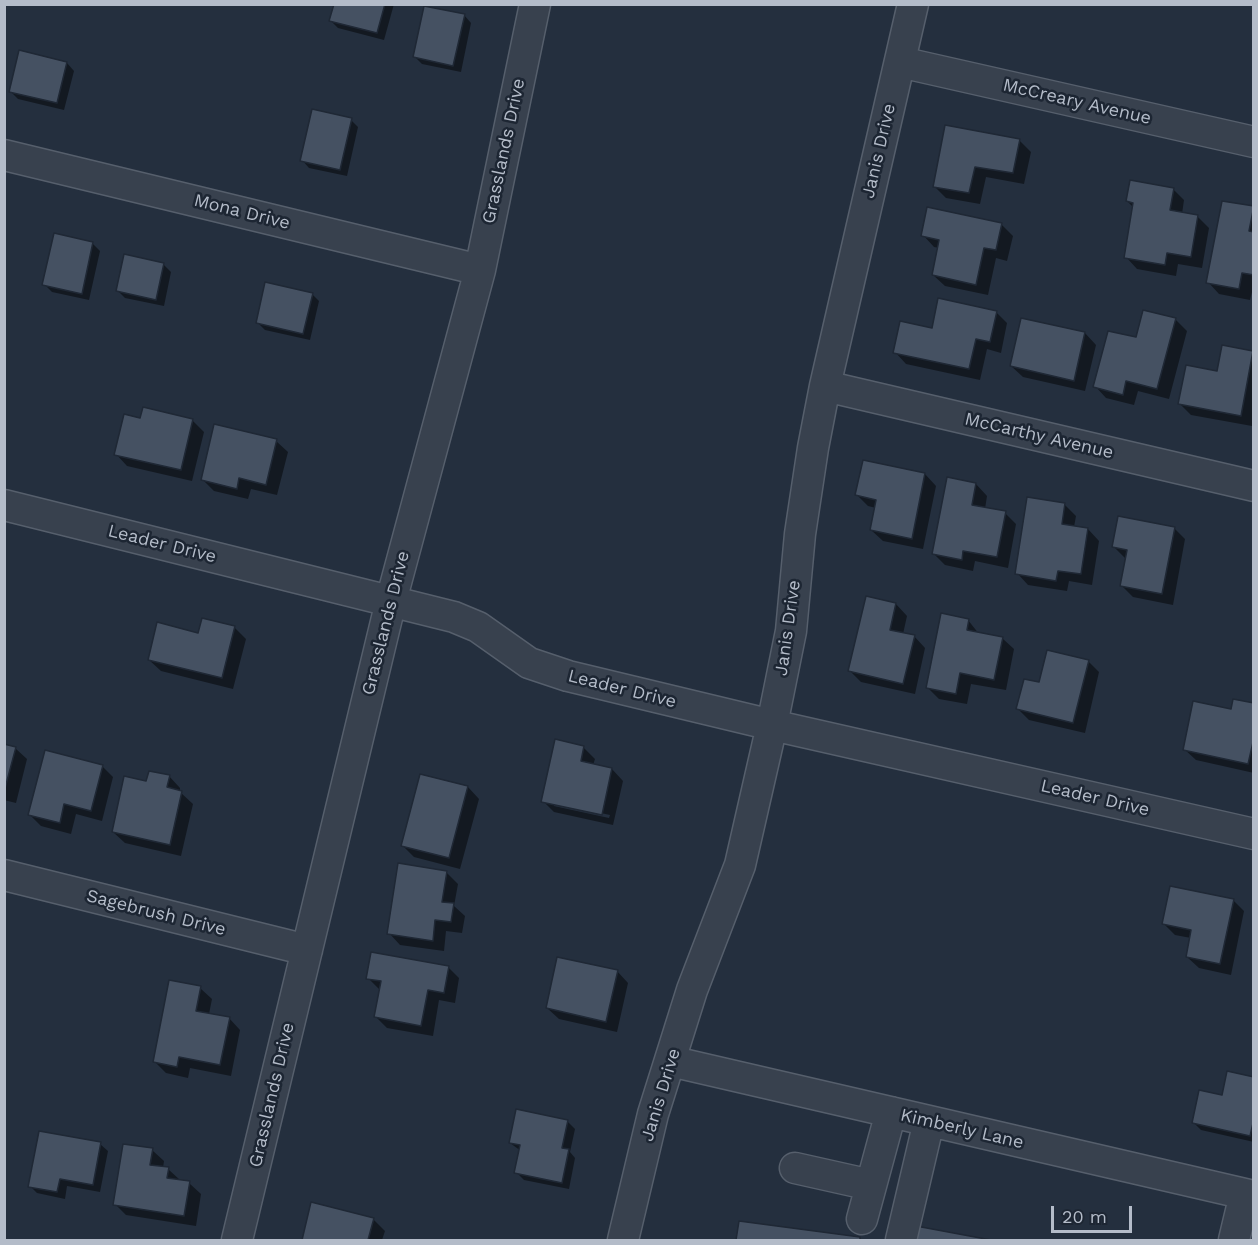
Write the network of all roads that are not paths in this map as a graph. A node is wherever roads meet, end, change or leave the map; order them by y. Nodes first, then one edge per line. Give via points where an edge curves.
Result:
1 (535, 4) edge
2 (913, 4) edge
3 (900, 62) junction
4 (1254, 142) edge
5 (4, 155) edge
6 (480, 270) junction
7 (825, 386) junction
8 (1254, 486) edge
9 (4, 505) edge
10 (391, 601) junction
11 (772, 725) junction
12 (1254, 834) edge
13 (4, 875) edge
14 (307, 950) junction
15 (670, 1061) junction
16 (891, 1112) junction
17 (929, 1121) junction
18 (795, 1168) dead end
19 (871, 1185) junction
20 (1249, 1195) edge
21 (862, 1219) dead end
22 (237, 1240) edge
23 (623, 1240) edge
24 (902, 1240) edge
25 (1234, 1240) edge

1 - 6 street, Grasslands Drive
2 - 3 street, Janis Drive
3 - 4 street, McCreary Avenue
3 - 7 street, Janis Drive
5 - 6 street, Mona Drive
6 - 10 street, Grasslands Drive
7 - 8 street, McCarthy Avenue
7 - 11 street, Janis Drive via 801,523 790,631
9 - 10 street, Leader Drive
10 - 11 street, Leader Drive via 478,627 529,663 568,676
10 - 14 street, Grasslands Drive
11 - 12 street, Leader Drive
11 - 15 street, Janis Drive via 740,865 692,990
13 - 14 street, Sagebrush Drive
14 - 22 street, Grasslands Drive
15 - 16 street, Kimberly Lane
15 - 23 street, Janis Drive
16 - 17 street, Kimberly Lane
16 - 19 street
17 - 20 street, Kimberly Lane
17 - 24 street
18 - 19 street
19 - 21 street
20 - 25 street

